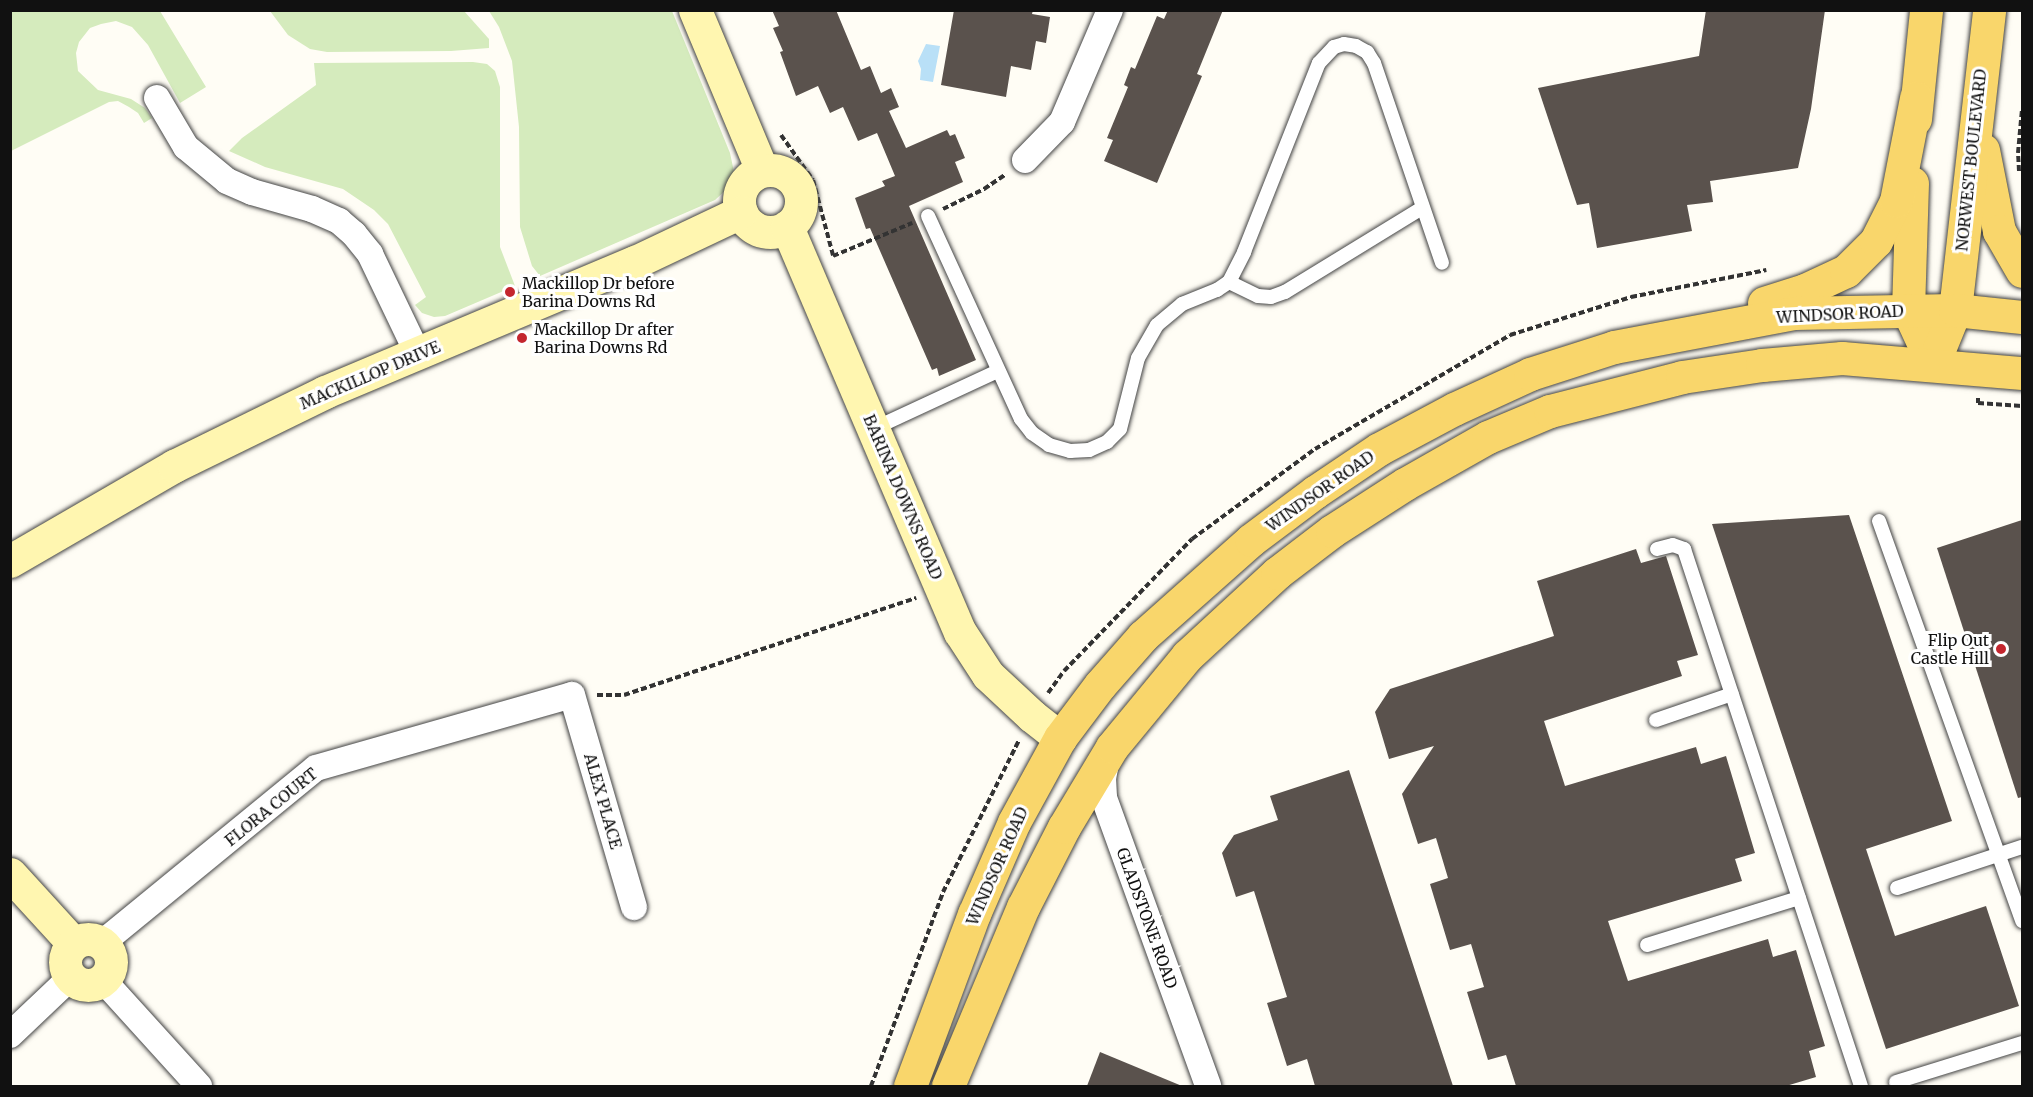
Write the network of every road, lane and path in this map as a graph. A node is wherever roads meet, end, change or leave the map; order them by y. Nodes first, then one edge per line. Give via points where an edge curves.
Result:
1 (695, 10) edge
2 (1110, 10) edge
3 (1926, 10) edge
4 (1989, 10) edge
5 (157, 98) dead end
6 (1916, 98) junction
7 (1977, 104) junction
8 (2022, 109) edge
9 (780, 134) dead end
10 (1025, 160) dead end
11 (762, 170) junction
12 (2020, 175) dead end
13 (1422, 208) junction
14 (741, 212) junction
15 (928, 216) dead end
16 (788, 227) junction
17 (833, 255) dead end
18 (1442, 262) dead end
19 (2022, 271) edge
20 (1229, 282) junction
21 (1908, 310) junction
22 (1955, 310) junction
23 (2022, 317) edge
24 (1674, 335) junction
25 (417, 354) junction
26 (1933, 364) junction
27 (998, 371) junction
28 (2022, 373) edge
29 (1978, 404) dead end
30 (2022, 406) edge
31 (875, 428) junction
32 (1879, 521) dead end
33 (1657, 549) dead end
34 (12, 556) edge
35 (942, 589) junction
36 (1187, 656) junction
37 (1732, 694) junction
38 (572, 695) junction
39 (1656, 720) dead end
40 (1060, 738) junction
41 (1112, 747) junction
42 (1012, 754) dead end
43 (2022, 847) edge
44 (1999, 855) junction
45 (10, 874) edge
46 (1897, 888) dead end
47 (1799, 898) junction
48 (634, 907) dead end
49 (2022, 921) edge
50 (88, 943) junction
51 (1647, 945) dead end
52 (70, 978) junction
53 (103, 980) junction
54 (10, 1035) edge
55 (2022, 1043) edge
56 (1896, 1082) dead end
57 (199, 1086) edge
58 (871, 1086) edge
59 (910, 1086) edge
60 (948, 1086) edge
61 (1208, 1086) edge
62 (1861, 1086) edge

1 - 11 main road
2 - 10 street via 1062,122
3 - 6 main road
4 - 7 main road, NORWEST BOULEVARD
5 - 25 street via 186,147 227,181 312,209 339,221 354,234 370,254
6 - 21 main road
6 - 24 main road via 1896,201 1887,223 1862,257 1828,281
7 - 19 main road via 1999,231
7 - 22 main road, NORWEST BOULEVARD
8 - 12 path
9 - 17 path via 813,180
11 - 14 main road via 746,180 740,198
11 - 16 main road via 778,170 799,188 801,206
13 - 18 lane
13 - 20 lane via 1285,292 1258,296
13 - 20 lane via 1374,63 1367,52 1356,46 1334,47 1319,63
14 - 16 main road via 759,230
14 - 25 main road, MACKILLOP DRIVE via 635,262
15 - 27 lane
16 - 31 main road, BARINA DOWNS ROAD
20 - 27 lane via 1182,304 1157,325 1138,357 1120,429 1107,442 1089,450 1070,451 1049,445 1032,433
21 - 22 main road, WINDSOR ROAD
21 - 24 main road, WINDSOR ROAD via 1794,313
21 - 26 main road
22 - 23 main road, WINDSOR ROAD
22 - 26 main road, NORWEST BOULEVARD
24 - 40 main road, WINDSOR ROAD via 1614,347 1530,374 1454,409 1370,455 1251,540 1186,595 1136,644
25 - 34 main road, MACKILLOP DRIVE via 325,392 174,466
26 - 28 main road
26 - 36 main road via 1842,358 1762,365 1682,377 1550,411 1488,437 1332,531 1276,573
27 - 31 lane
29 - 30 path
31 - 35 main road, BARINA DOWNS ROAD
32 - 44 lane
33 - 37 lane via 1673,545 1684,549
35 - 38 path via 624,695
35 - 40 main road, BARINA DOWNS ROAD via 960,632 988,675
36 - 40 main road via 1085,736
36 - 41 main road
37 - 39 lane
37 - 47 lane
38 - 48 street, ALEX PLACE
38 - 50 street, FLORA COURT via 316,768
40 - 59 main road, WINDSOR ROAD via 1014,822 978,904
41 - 60 main road via 1064,827 1023,907
41 - 61 street, GLADSTONE ROAD via 1103,778 1104,798
42 - 58 path via 943,892
43 - 44 lane
44 - 46 lane
44 - 49 lane
45 - 50 main road
47 - 51 lane
47 - 62 lane
50 - 52 main road via 66,954 65,968
50 - 53 main road via 111,954 112,967
52 - 53 main road via 80,985 95,986
52 - 54 street
53 - 57 street
55 - 56 lane

